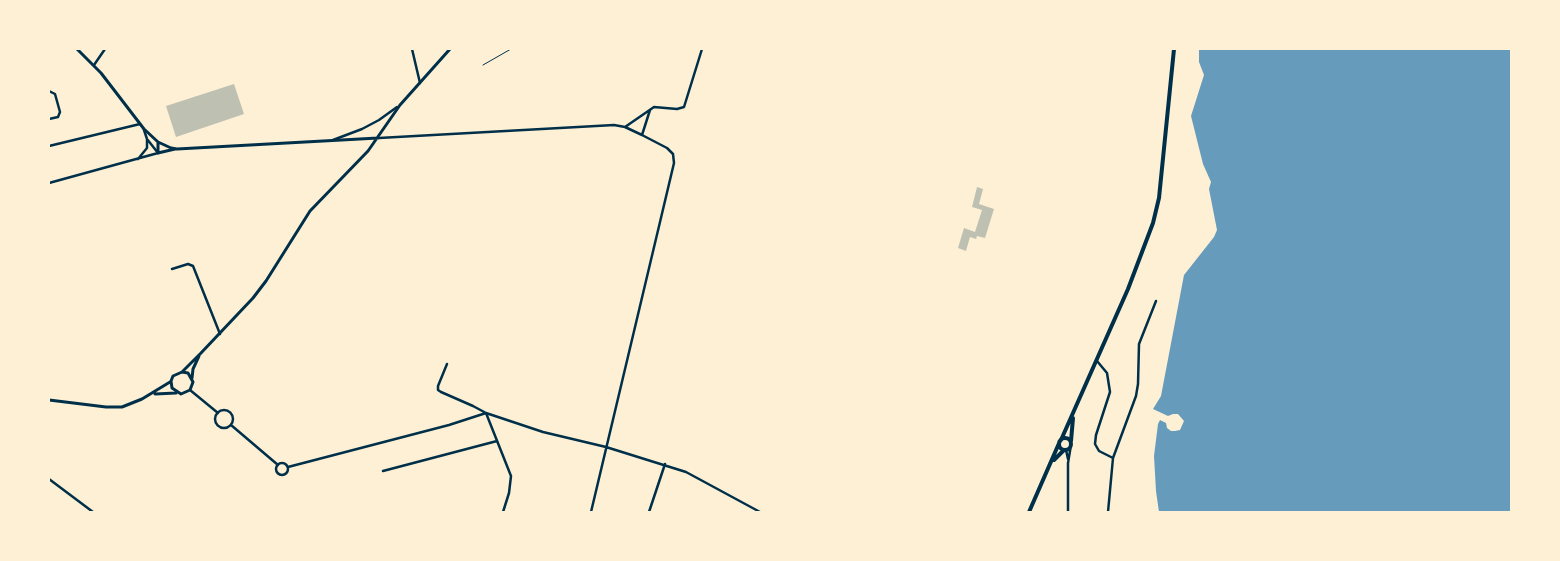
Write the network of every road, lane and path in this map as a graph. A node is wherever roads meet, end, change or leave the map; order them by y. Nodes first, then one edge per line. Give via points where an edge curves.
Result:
1 (77, 49) edge
2 (105, 49) edge
3 (412, 49) edge
4 (450, 49) edge
5 (511, 49) edge
6 (702, 49) edge
7 (1174, 49) edge
8 (94, 65) junction
9 (483, 65) dead end
10 (420, 82) junction
11 (49, 91) edge
12 (400, 105) junction
13 (650, 109) junction
14 (49, 119) edge
15 (140, 124) junction
16 (625, 127) junction
17 (144, 128) junction
18 (642, 135) junction
19 (379, 138) junction
20 (147, 139) junction
21 (330, 141) junction
22 (158, 142) junction
23 (49, 146) edge
24 (177, 149) junction
25 (158, 154) junction
26 (138, 160) junction
27 (49, 183) edge
28 (172, 269) dead end
29 (1156, 301) dead end
30 (220, 334) junction
31 (201, 354) junction
32 (1097, 361) junction
33 (448, 364) dead end
34 (182, 372) junction
35 (192, 379) junction
36 (171, 382) junction
37 (190, 390) junction
38 (178, 393) junction
39 (152, 394) junction
40 (49, 400) edge
41 (218, 413) junction
42 (486, 413) junction
43 (1073, 416) junction
44 (231, 425) junction
45 (497, 441) junction
46 (1061, 441) junction
47 (1071, 444) junction
48 (606, 447) junction
49 (1065, 450) junction
50 (1113, 458) junction
51 (1068, 463) junction
52 (664, 464) junction
53 (1051, 464) junction
54 (278, 465) junction
55 (288, 467) junction
56 (383, 471) dead end
57 (49, 479) edge
58 (93, 512) edge
59 (503, 512) edge
60 (591, 512) edge
61 (649, 512) edge
62 (760, 512) edge
63 (1030, 512) edge
64 (1068, 512) edge
65 (1108, 512) edge

1 - 8 street
2 - 8 street
3 - 10 street
4 - 10 street
5 - 9 lane
6 - 13 street via 684,107 657,106
7 - 32 main road via 1159,198 1128,289
8 - 15 street
10 - 12 street
11 - 14 street via 55,94 60,112
12 - 19 street
12 - 21 street via 370,125
13 - 16 street
13 - 18 street
15 - 17 street
15 - 23 street
16 - 18 street
16 - 19 street via 611,125
17 - 20 street
17 - 22 street
18 - 48 street via 669,150 674,161
19 - 21 street
19 - 30 street via 314,206 264,284
20 - 25 street
20 - 26 street via 147,148
21 - 24 street
22 - 24 street
22 - 25 street
24 - 25 street
25 - 26 street
26 - 27 street
28 - 30 street via 188,264 193,266
29 - 50 street via 1139,344 1134,401
30 - 31 street
31 - 34 street
31 - 35 street
32 - 43 main road
32 - 50 street via 1107,373 1110,392 1095,444 1099,451
33 - 42 street via 438,390
34 - 35 street
34 - 36 street via 173,376
35 - 37 street
36 - 38 street
36 - 39 street
37 - 38 street
37 - 41 street
38 - 39 street
39 - 40 street via 118,408
41 - 44 street via 230,412
41 - 44 street via 218,425 223,428
42 - 45 street
42 - 48 street via 547,434
42 - 55 street
43 - 46 main road
43 - 47 main road
44 - 54 street
45 - 56 street
45 - 59 street via 511,480
46 - 47 main road via 1066,438
46 - 49 main road via 1060,446
46 - 53 main road
47 - 49 main road
47 - 51 street
48 - 52 street
48 - 60 street
49 - 51 street
49 - 53 main road
50 - 65 street
51 - 64 street
52 - 61 street
52 - 62 street via 686,472
53 - 63 main road
54 - 55 street via 284,463
54 - 55 street via 276,470 280,474 286,474
57 - 58 street

